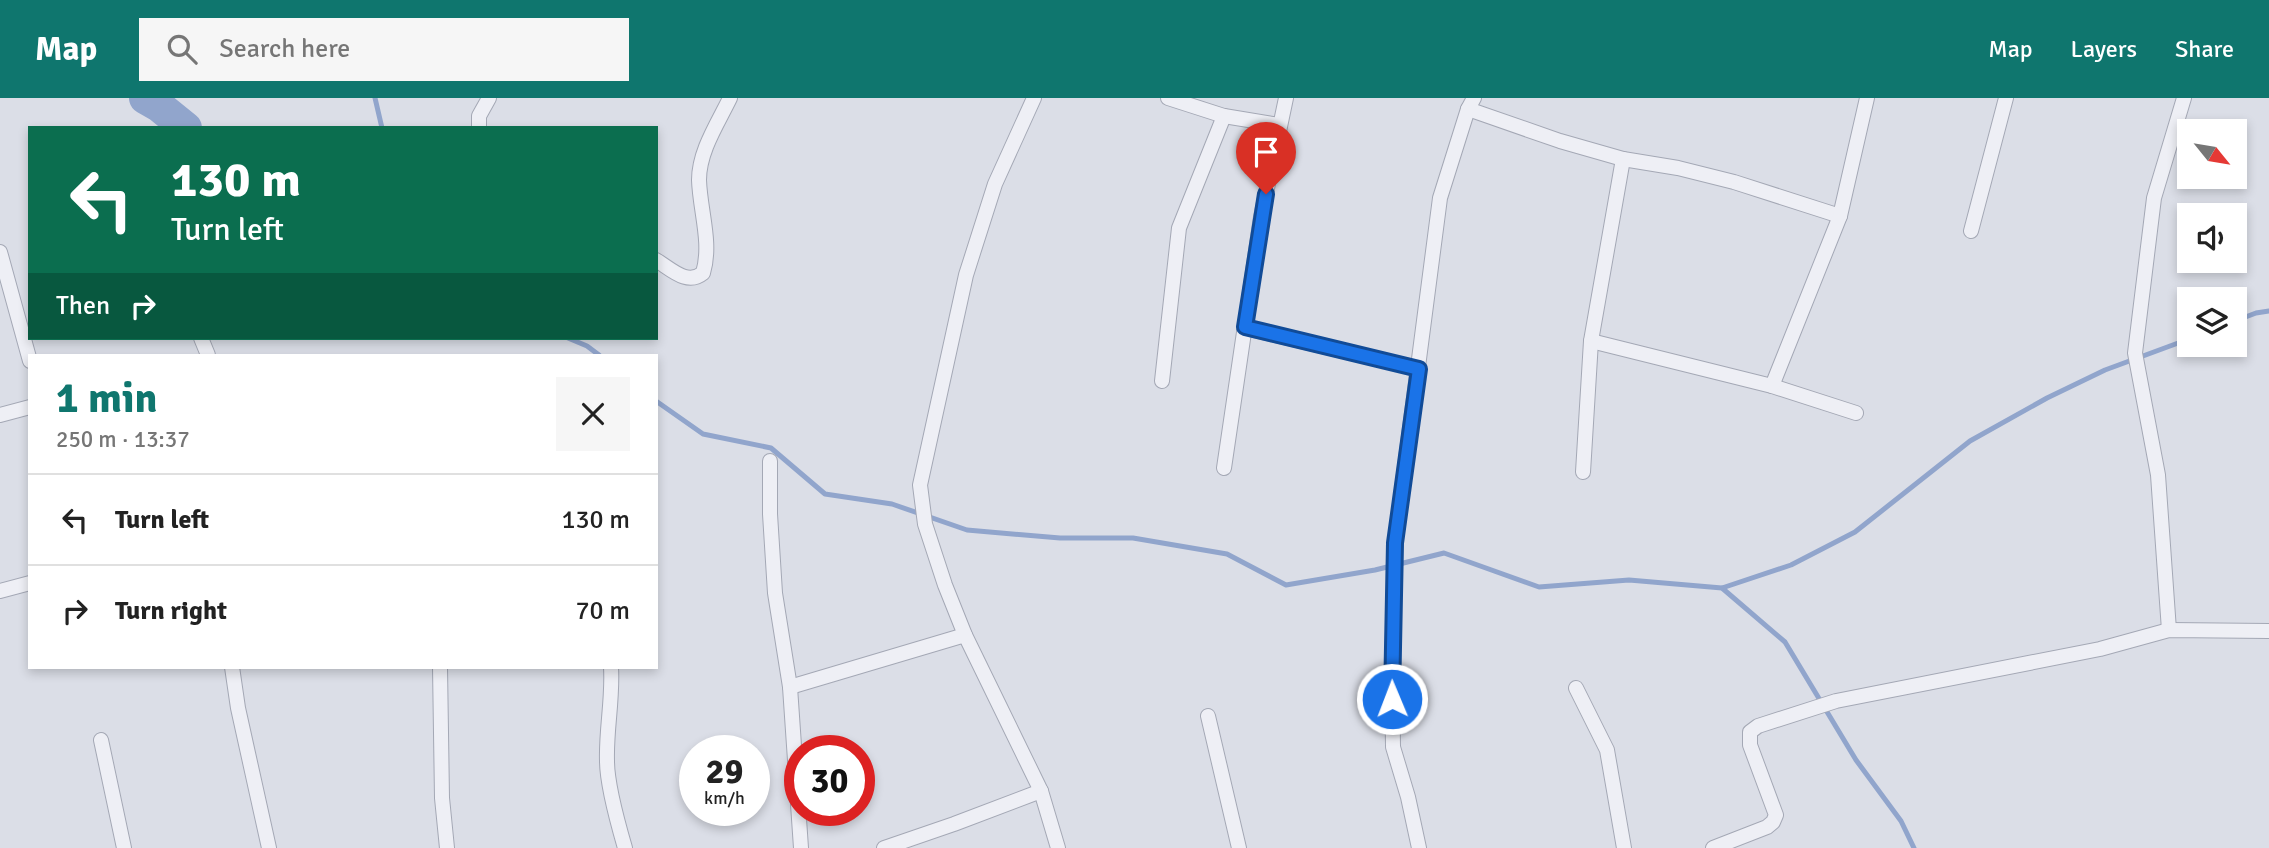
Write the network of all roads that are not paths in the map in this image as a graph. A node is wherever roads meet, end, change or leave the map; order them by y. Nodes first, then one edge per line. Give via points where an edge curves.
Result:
1 (489, 98) edge
2 (730, 98) edge
3 (1034, 98) edge
4 (1168, 98) edge
5 (1286, 98) edge
6 (1867, 98) edge
7 (2006, 98) edge
8 (2184, 98) edge
9 (1471, 103) edge
10 (1224, 116) junction
11 (1279, 125) junction
12 (479, 126) edge
13 (1623, 159) junction
14 (1840, 216) junction
15 (1971, 231) dead end
16 (0, 252) edge
17 (658, 261) edge
18 (1245, 327) junction
19 (1591, 341) junction
20 (28, 354) edge
21 (1419, 369) junction
22 (1162, 381) dead end
23 (1772, 386) junction
24 (28, 408) edge
25 (1856, 413) dead end
26 (0, 415) edge
27 (770, 461) dead end
28 (1224, 468) dead end
29 (1583, 472) dead end
30 (28, 584) edge
31 (0, 591) edge
32 (2169, 630) junction
33 (2269, 631) edge
34 (965, 635) junction
35 (232, 669) edge
36 (440, 669) edge
37 (611, 669) edge
38 (790, 687) junction
39 (1576, 688) dead end
40 (1208, 716) dead end
41 (102, 740) dead end
42 (1041, 791) junction
43 (124, 848) edge
44 (269, 848) edge
45 (447, 848) edge
46 (625, 848) edge
47 (801, 848) edge
48 (884, 848) edge
49 (1058, 848) edge
50 (1239, 848) edge
51 (1419, 848) edge
52 (1624, 848) edge
53 (1713, 848) edge

1 - 12 street
2 - 17 street via 702,157 703,273 685,278
3 - 34 street via 995,184 966,275 920,485 925,524
4 - 10 street
5 - 11 street
6 - 14 street
7 - 15 street
8 - 32 street via 2154,198 2135,353 2158,475
9 - 13 street via 1560,141
9 - 21 street via 1440,198
10 - 11 street
10 - 22 street via 1180,228
11 - 18 street
13 - 14 street via 1734,182
13 - 19 street
14 - 23 street
16 - 20 street
18 - 21 street
18 - 28 street
19 - 23 street
19 - 29 street
21 - 51 street via 1393,586 1393,747
23 - 25 street
24 - 26 street
27 - 38 street via 775,593
30 - 31 street
32 - 33 street
32 - 53 street via 2100,649 1836,701 1758,726 1750,732 1750,746 1776,815 1767,827
34 - 38 street
34 - 42 street
35 - 44 street
36 - 45 street
37 - 46 street via 607,763
38 - 47 street
39 - 52 street via 1607,750
40 - 50 street
41 - 43 street
42 - 48 street
42 - 49 street

